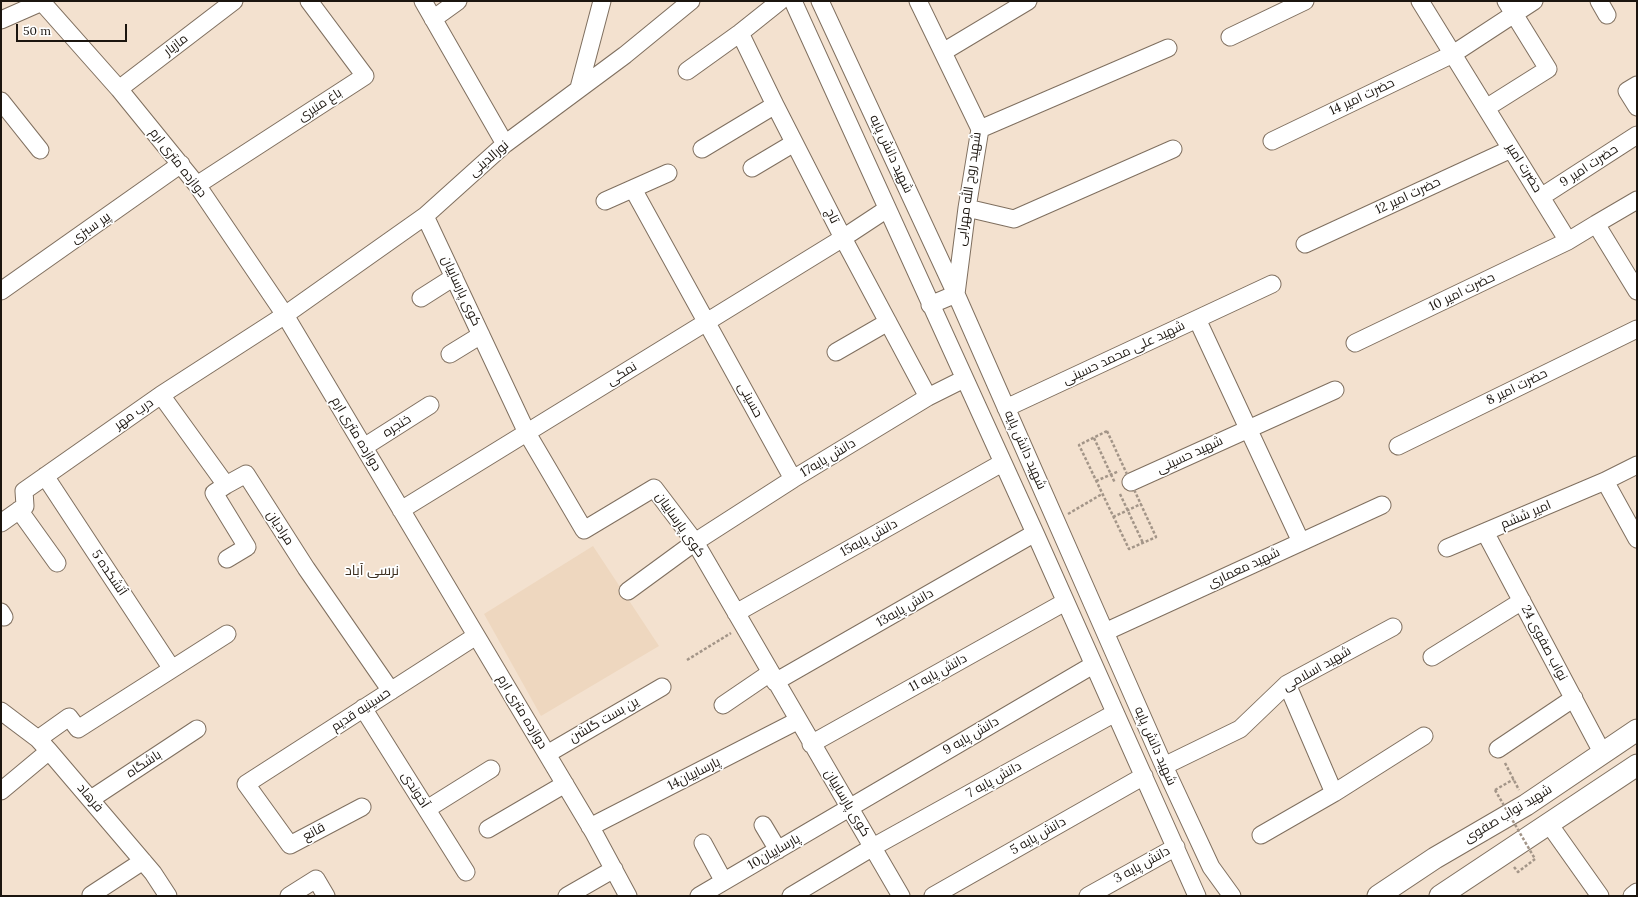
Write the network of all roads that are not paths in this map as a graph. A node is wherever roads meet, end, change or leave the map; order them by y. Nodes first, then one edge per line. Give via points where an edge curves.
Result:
1 (234, 1) edge
2 (309, 1) edge
3 (423, 1) edge
4 (458, 1) edge
5 (602, 1) edge
6 (691, 1) edge
7 (780, 1) edge
8 (793, 1) edge
9 (820, 1) edge
10 (918, 1) edge
11 (1028, 1) edge
12 (1305, 1) edge
13 (1420, 1) edge
14 (1534, 1) edge
15 (42, 2) edge
16 (1510, 8) edge
17 (433, 19) junction
18 (1, 20) edge
19 (740, 33) junction
20 (1230, 37) dead end
21 (1168, 48) dead end
22 (942, 52) junction
23 (1453, 54) junction
24 (687, 71) dead end
25 (1637, 85) edge
26 (579, 88) junction
27 (119, 89) junction
28 (1, 100) edge
29 (775, 105) junction
30 (1637, 107) edge
31 (1486, 108) junction
32 (980, 129) junction
33 (1637, 135) edge
34 (1272, 141) dead end
35 (794, 143) junction
36 (505, 144) junction
37 (1511, 148) junction
38 (702, 149) dead end
39 (1173, 149) dead end
40 (40, 150) dead end
41 (181, 164) junction
42 (752, 168) dead end
43 (668, 173) dead end
44 (197, 185) junction
45 (632, 189) junction
46 (1542, 197) junction
47 (1637, 200) edge
48 (604, 201) dead end
49 (967, 208) junction
50 (887, 209) junction
51 (425, 216) junction
52 (1596, 224) junction
53 (843, 238) junction
54 (1568, 241) junction
55 (1305, 244) dead end
56 (454, 277) junction
57 (1272, 284) dead end
58 (1, 291) edge
59 (1637, 291) edge
60 (956, 294) junction
61 (421, 298) dead end
62 (930, 305) junction
63 (285, 315) junction
64 (1197, 319) junction
65 (707, 322) junction
66 (888, 322) junction
67 (1637, 329) edge
68 (481, 334) junction
69 (1355, 343) dead end
70 (836, 352) dead end
71 (450, 354) dead end
72 (964, 379) junction
73 (1334, 390) dead end
74 (161, 395) junction
75 (928, 397) junction
76 (430, 405) dead end
77 (1006, 408) junction
78 (1248, 428) junction
79 (527, 433) junction
80 (1398, 446) dead end
81 (364, 447) junction
82 (1002, 463) junction
83 (1637, 465) edge
84 (1128, 475) road end
85 (45, 476) junction
86 (793, 479) junction
87 (1605, 481) junction
88 (226, 485) junction
89 (1382, 504) dead end
90 (19, 510) junction
91 (402, 510) junction
92 (1, 524) edge
93 (1485, 532) junction
94 (1035, 534) junction
95 (1637, 539) edge
96 (694, 542) junction
97 (1301, 542) junction
98 (1447, 548) dead end
99 (227, 559) dead end
100 (56, 563) dead end
101 (628, 591) dead end
102 (1522, 601) junction
103 (1065, 602) junction
104 (740, 619) junction
105 (1393, 626) dead end
106 (1105, 632) junction
107 (226, 634) dead end
108 (476, 636) junction
109 (1432, 657) dead end
110 (1094, 665) junction
111 (172, 669) junction
112 (773, 677) junction
113 (1287, 684) junction
114 (662, 687) dead end
115 (391, 691) junction
116 (1574, 698) junction
117 (723, 705) dead end
118 (363, 708) junction
119 (1, 711) edge
120 (1115, 713) junction
121 (797, 720) junction
122 (197, 729) dead end
123 (1637, 730) edge
124 (1424, 736) dead end
125 (811, 744) junction
126 (44, 745) junction
127 (1498, 750) dead end
128 (546, 754) junction
129 (1603, 754) junction
130 (1637, 765) edge
131 (1164, 766) junction
132 (491, 769) dead end
133 (1144, 776) junction
134 (246, 784) joint
135 (565, 784) junction
136 (1, 791) edge
137 (1334, 793) junction
138 (91, 800) junction
139 (362, 807) dead end
140 (849, 807) junction
141 (427, 809) junction
142 (1549, 824) junction
143 (763, 825) dead end
144 (590, 827) junction
145 (488, 829) dead end
146 (1261, 835) dead end
147 (703, 843) dead end
148 (873, 847) junction
149 (1176, 847) junction
150 (1452, 848) junction
151 (778, 850) junction
152 (143, 861) junction
153 (614, 870) junction
154 (466, 872) dead end
155 (1471, 876) junction
156 (724, 880) junction
157 (1637, 892) edge
158 (93, 896) edge
159 (168, 896) edge
160 (289, 896) edge
161 (326, 896) edge
162 (567, 896) edge
163 (628, 896) edge
164 (698, 896) edge
165 (791, 896) edge
166 (901, 896) edge
167 (933, 896) edge
168 (1088, 896) edge
169 (1197, 896) edge
170 (1232, 896) edge
171 (1378, 896) edge
172 (1440, 896) edge
173 (1600, 896) edge
174 (1632, 896) edge

1 - 27 street, مازیار
2 - 44 street, باغ منیری via 365,76
3 - 17 street
4 - 17 street
5 - 26 street
6 - 26 street, نورالدینی via 625,55
7 - 19 street
8 - 50 street, شهید دانش پایه
9 - 60 street, شهید دانش پایه
10 - 22 street, شهید روح الله مهرابی
11 - 22 street
12 - 20 street
13 - 23 street, حضرت امیر
14 - 16 street, حضرت امیر 14
15 - 18 street
15 - 27 street, دوازده متری ارم
16 - 23 street, حضرت امیر 14
16 - 31 street via 1548,69
17 - 36 street
19 - 24 street
19 - 29 street, تاچ
21 - 32 street
22 - 32 street, شهید روح الله مهرابی
23 - 31 street, حضرت امیر
23 - 34 street, حضرت امیر 14
25 - 30 street via 1627,91
26 - 36 street, نورالدینی
27 - 41 street, دوازده متری ارم
28 - 40 street
29 - 35 street, تاچ
29 - 38 street
31 - 37 street, حضرت امیر
32 - 49 street, شهید روح الله مهرابی
33 - 46 street, حضرت امیر 9
35 - 42 street
35 - 53 street, تاچ
36 - 51 street, نورالدینی
37 - 46 street, حضرت امیر
37 - 55 street, حضرت امیر 12
39 - 49 street via 1014,218
41 - 44 street, دوازده متری ارم
41 - 58 street, پیر سبزی
43 - 45 street
44 - 63 street, دوازده متری ارم
45 - 48 street
45 - 65 street, حسینی
46 - 54 street, حضرت امیر
47 - 52 street
49 - 60 street, شهید روح الله مهرابی
50 - 53 street, نمکی
50 - 62 street, شهید دانش پایه
51 - 56 street, کوی پارساییان
51 - 63 street, نورالدینی
52 - 54 street
52 - 59 street
53 - 65 street, نمکی
53 - 66 street, تاچ
54 - 69 street, حضرت امیر 10
56 - 61 street
56 - 68 street, کوی پارساییان
57 - 64 street
60 - 62 street
60 - 77 street, شهید دانش پایه
62 - 72 street, شهید دانش پایه
63 - 74 street, درب مهر
63 - 81 street, دوازده متری ارم
64 - 77 street, شهید علی محمد حسینی
64 - 78 street, شهید علی محمد حسینی
65 - 79 street, نمکی
65 - 86 street, حسینی
66 - 70 street
66 - 75 street, تاچ
67 - 80 street, حضرت امیر 8
68 - 71 street
68 - 79 street, کوی پارساییان
72 - 75 street, دانش پایه17
72 - 82 street, شهید دانش پایه
73 - 78 street, شهید حسینی
74 - 85 street, درب مهر
74 - 88 street
75 - 86 street, دانش پایه17
76 - 81 street, خنجره
77 - 106 street, شهید دانش پایه
78 - 84 street, شهید حسینی
78 - 97 street, شهید علی محمد حسینی
79 - 91 street, نمکی
79 - 96 street, کوی پارساییان via 584,530 654,488
81 - 91 street, دوازده متری ارم
82 - 94 street, شهید دانش پایه
82 - 104 street, دانش پایه15
83 - 87 street, امیر ششم
85 - 90 street, درب مهر via 24,491 25,506
85 - 111 street, آتشکده 5
86 - 96 street, دانش پایه17
87 - 93 street, امیر ششم
87 - 95 street
88 - 99 street via 214,493 247,547
88 - 115 street, مرادیان via 246,474 306,568
89 - 97 street, شهید معماری
90 - 92 street
90 - 100 street
91 - 108 street, دوازده متری ارم
93 - 98 street, امیر ششم
93 - 102 street, نواب صفوی 24
94 - 103 street, شهید دانش پایه
94 - 112 street, دانش پایه13
96 - 101 street, دانش پایه17
96 - 104 street, کوی پارساییان
97 - 106 street, شهید معماری
102 - 109 street
102 - 116 street, نواب صفوی 24
103 - 110 street, شهید دانش پایه
103 - 125 street, دانش پایه 11
104 - 112 street, کوی پارساییان
105 - 113 street, شهید اسلامی
106 - 131 street, شهید دانش پایه
107 - 111 street
108 - 115 street, حسینیه قدیم
108 - 128 street, دوازده متری ارم
110 - 120 street, شهید دانش پایه
110 - 140 street, دانش پایه 9
111 - 126 street via 78,729 69,717
112 - 117 street, دانش پایه13
112 - 121 street, کوی پارساییان
113 - 131 street, شهید اسلامی via 1240,729
113 - 137 street
114 - 128 street, ین بست گلشن
115 - 118 street, حسینیه قدیم
116 - 127 street
116 - 129 street, نواب صفوی 24
118 - 134 street, حسینیه قدیم
118 - 141 street, آخوندی
119 - 126 street, فرهاد
120 - 133 street, شهید دانش پایه
120 - 148 street, دانش پایه 7
121 - 125 street, کوی پارساییان
121 - 144 street, پارساییان14
122 - 138 street, باشگاه
123 - 129 main road, شهید نواب صفوی
124 - 137 street
125 - 140 street, کوی پارساییان
126 - 136 street
126 - 138 street, فرهاد
128 - 135 street, دوازده متری ارم
129 - 150 main road, شهید نواب صفوی via 1526,805
130 - 142 main road
131 - 170 street, شهید دانش پایه via 1210,867
132 - 141 street
133 - 149 street, شهید دانش پایه
133 - 167 street, دانش پایه 5
134 - 139 street, قانع via 290,845
135 - 144 street, دوازده متری ارم
135 - 145 street
137 - 146 street
138 - 152 street, فرهاد
140 - 148 street, کوی پارساییان
140 - 151 street, پارساییان10
141 - 154 street, آخوندی
142 - 155 main road
142 - 173 street
143 - 151 street
144 - 153 street, دوازده متری ارم
147 - 156 street
148 - 165 street, دانش پایه 7
148 - 166 street, کوی پارساییان
149 - 168 street, دانش پایه 3
149 - 169 street, شهید دانش پایه
150 - 155 main road
150 - 171 main road, شهید نواب صفوی
151 - 156 street, پارساییان10
152 - 158 street via 91,895
152 - 159 street, فرهاد
153 - 162 street
153 - 163 street, دوازده متری ارم
155 - 172 main road
156 - 164 street, پارساییان10
157 - 174 street
160 - 161 street via 316,879

